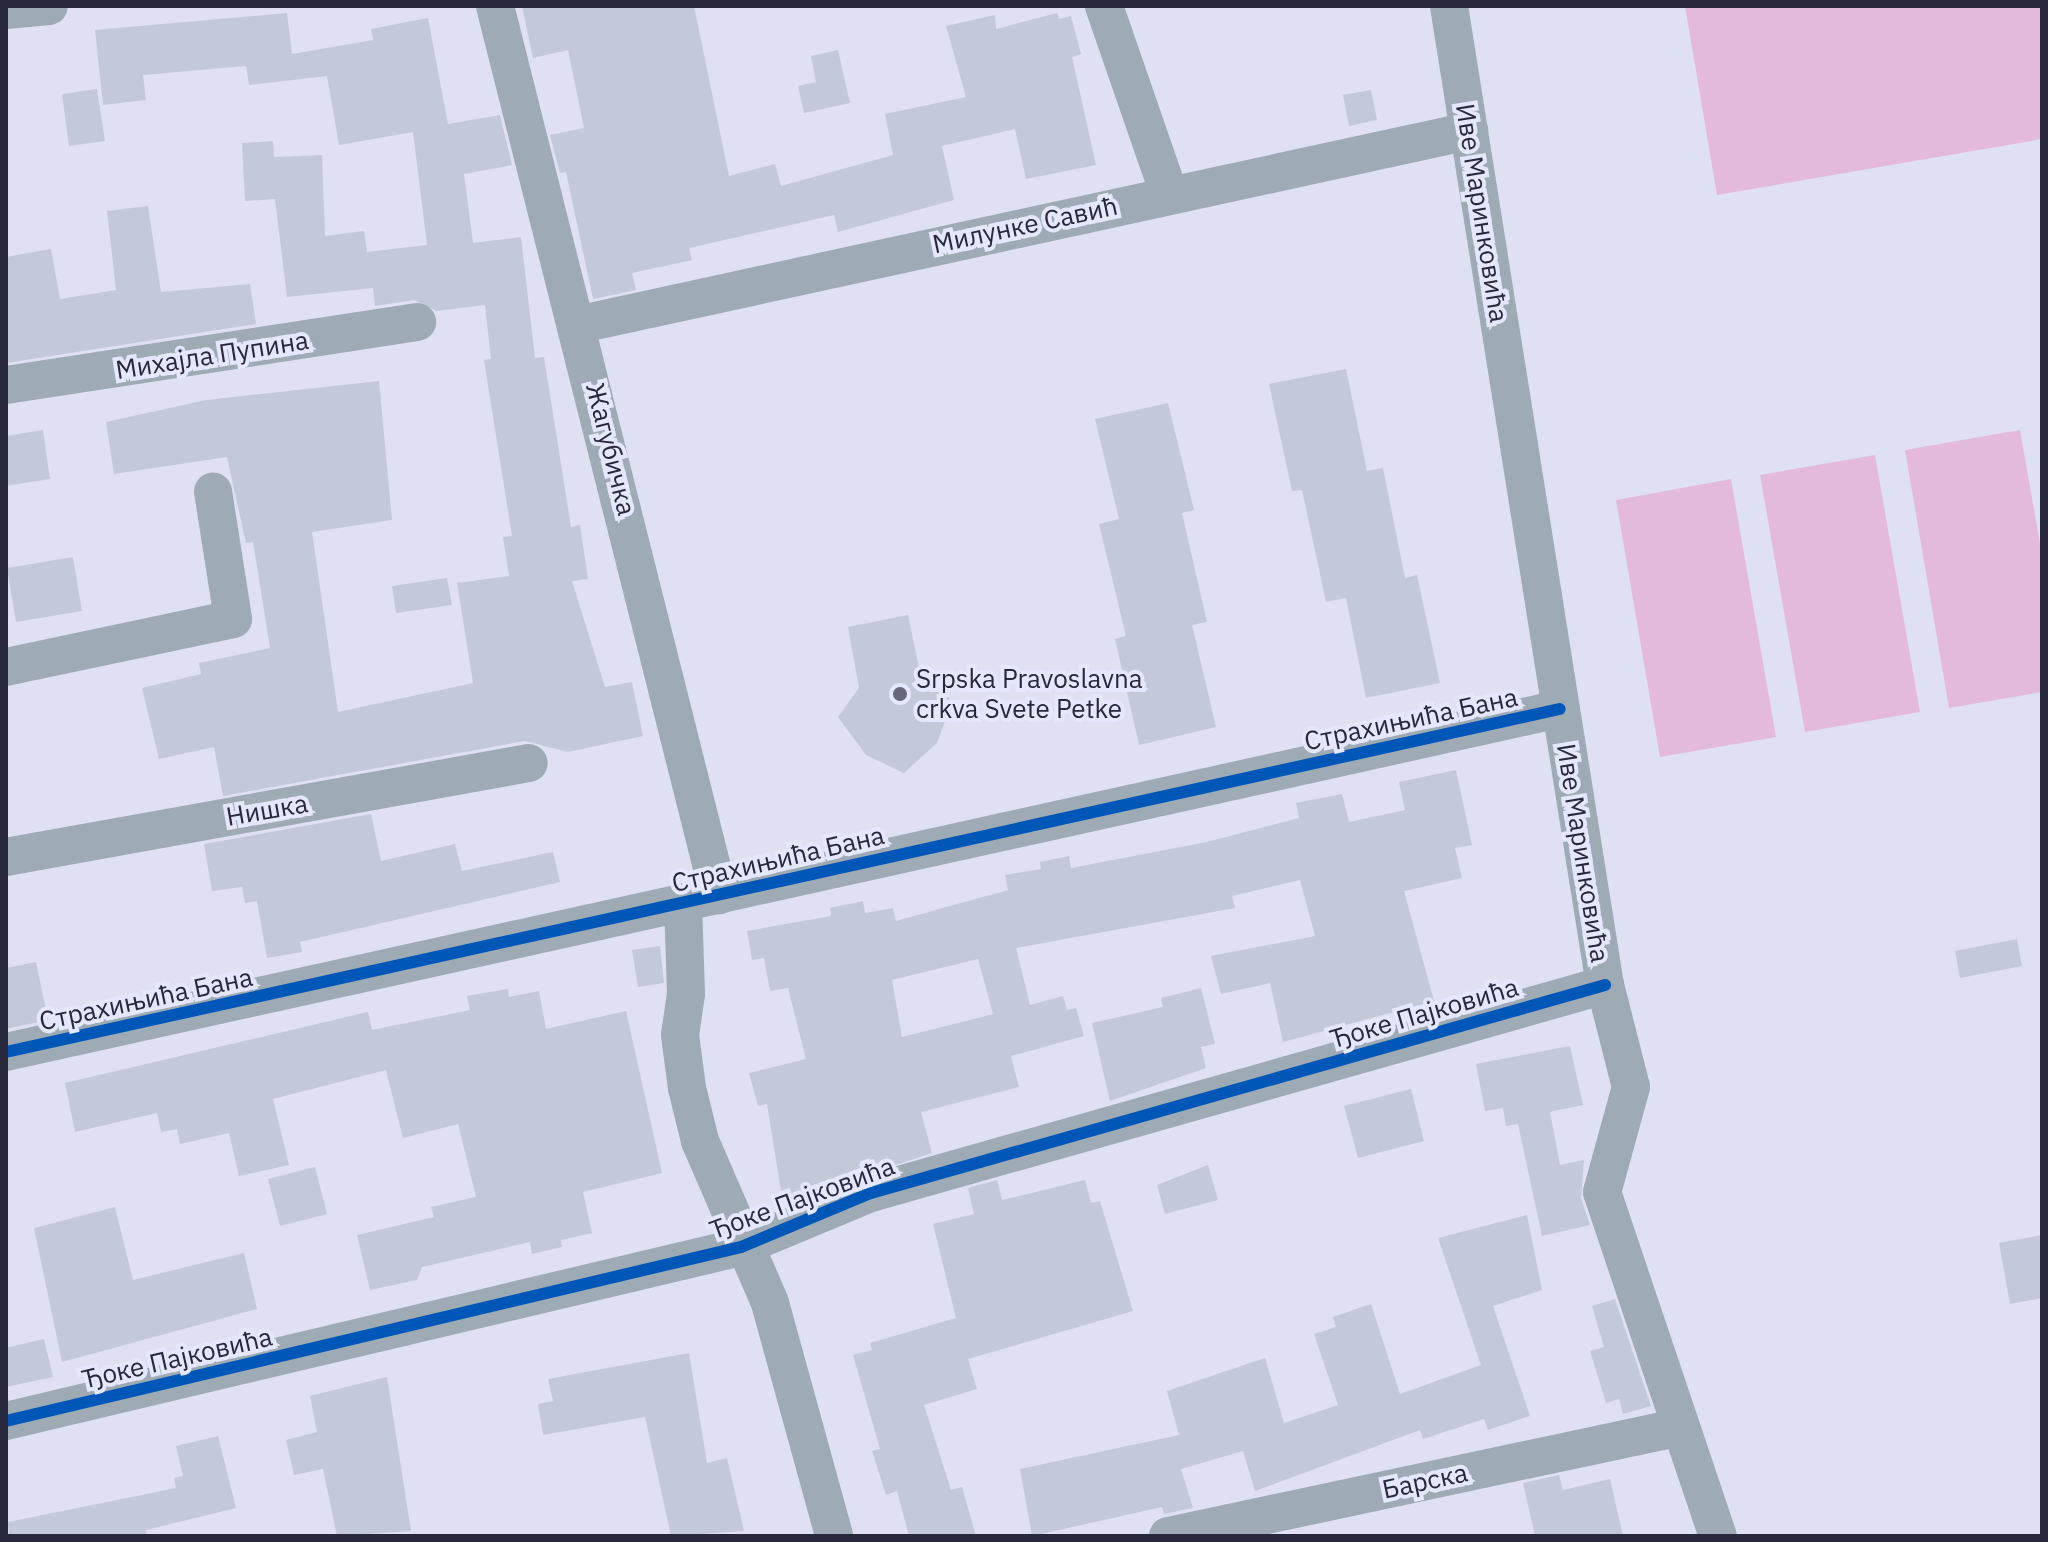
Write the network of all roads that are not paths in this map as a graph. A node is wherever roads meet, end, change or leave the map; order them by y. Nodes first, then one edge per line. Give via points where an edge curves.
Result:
1 (49, 6) edge
2 (495, 6) edge
3 (1104, 6) edge
4 (1449, 6) edge
5 (6, 10) edge
6 (1469, 131) junction
7 (1169, 194) junction
8 (417, 322) dead end
9 (581, 324) junction
10 (6, 385) edge
11 (213, 492) dead end
12 (6, 667) edge
13 (1560, 709) junction
14 (529, 763) dead end
15 (6, 857) edge
16 (719, 895) junction
17 (683, 903) junction
18 (1605, 985) junction
19 (6, 1052) edge
20 (741, 1247) junction
21 (6, 1421) edge
22 (1681, 1427) junction
23 (834, 1536) edge
24 (1168, 1536) edge
25 (1718, 1536) edge

1 - 5 street
2 - 9 street, Жагубичка
3 - 7 street
4 - 6 street, Иве Маринковића
6 - 7 street, Милунке Савић
6 - 13 street, Иве Маринковића
7 - 9 street, Милунке Савић
8 - 10 street, Михајла Пупина
9 - 16 street, Жагубичка
11 - 12 street via 233,619
13 - 16 street, Страхињића Бана
13 - 18 street, Иве Маринковића
14 - 15 street, Нишка
16 - 17 street, Страхињића Бана
17 - 19 street, Страхињића Бана
17 - 20 street via 686,994 680,1035 687,1088
18 - 20 street, Ђоке Пајковића via 871,1193
18 - 22 street, Иве Маринковића via 1631,1087 1602,1192
20 - 21 street, Ђоке Пајковића
20 - 23 street via 770,1303
22 - 24 street, Барска
22 - 25 street, Иве Маринковића

